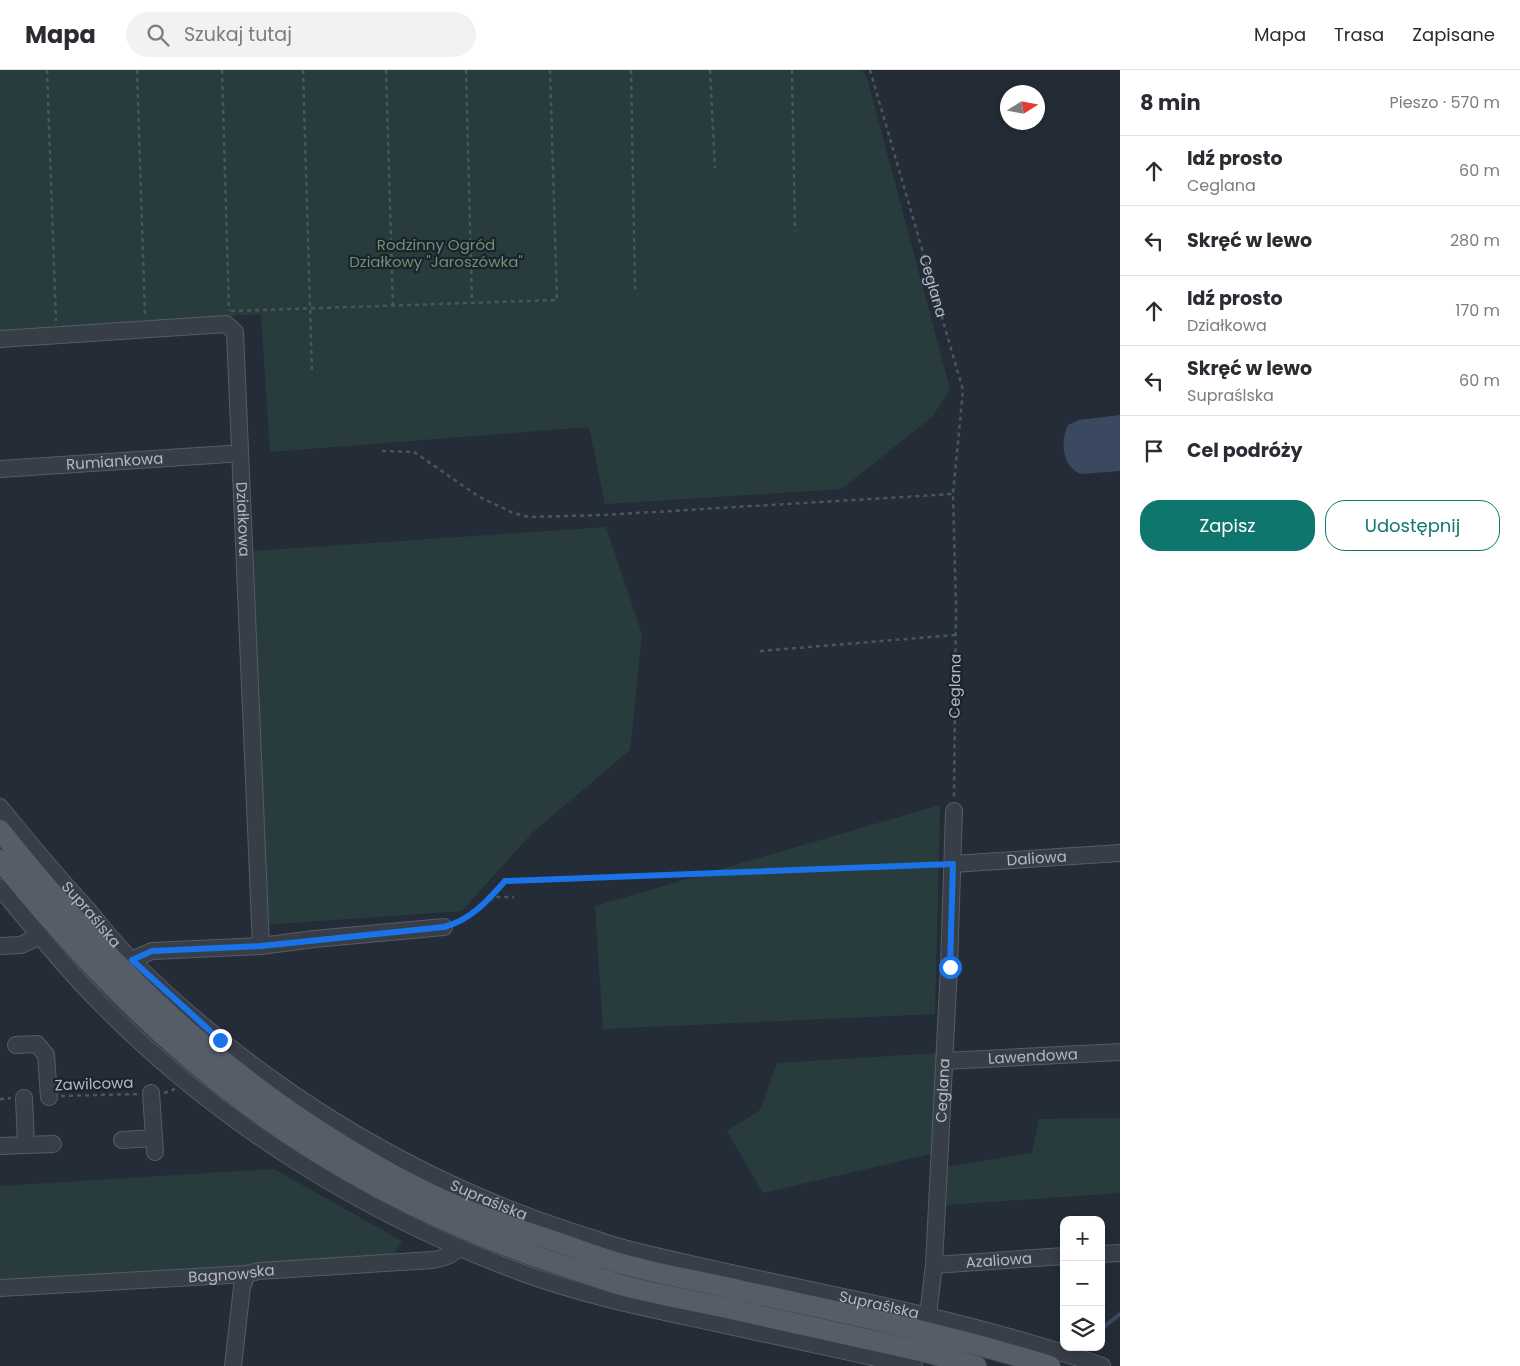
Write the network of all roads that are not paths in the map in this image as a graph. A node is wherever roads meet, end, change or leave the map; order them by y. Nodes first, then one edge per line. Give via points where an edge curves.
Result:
1 (0, 339) edge
2 (229, 454) dead end
3 (0, 469) edge
4 (0, 807) edge
5 (954, 811) road end
6 (0, 830) edge
7 (1120, 853) edge
8 (0, 860) edge
9 (953, 864) junction
10 (0, 888) edge
11 (444, 927) road end
12 (40, 936) junction
13 (0, 946) edge
14 (261, 946) junction
15 (132, 960) junction
16 (16, 1045) dead end
17 (1120, 1052) edge
18 (945, 1061) junction
19 (151, 1093) road end
20 (49, 1097) road end
21 (24, 1098) road end
22 (122, 1140) dead end
23 (53, 1144) dead end
24 (26, 1145) junction
25 (0, 1146) edge
26 (459, 1248) junction
27 (1120, 1253) edge
28 (1105, 1254) edge
29 (1060, 1256) edge
30 (934, 1264) junction
31 (247, 1274) junction
32 (0, 1288) edge
33 (928, 1315) junction
34 (233, 1366) edge
35 (914, 1366) edge
36 (976, 1366) edge
37 (1050, 1366) edge
38 (1102, 1366) edge

1 - 14 street, Działkowa via 226,324 235,332
2 - 3 street, Rumiankowa
4 - 15 street, Supraślska
5 - 9 street, Ceglana
6 - 37 main road via 119,968 210,1052 255,1088 338,1143 420,1189 502,1224 622,1264 933,1334
7 - 9 street, Daliowa
8 - 36 main road via 105,981 198,1068 243,1104 335,1165 408,1205 494,1242 620,1285
9 - 18 street, Ceglana
10 - 12 street
11 - 14 street
12 - 13 street via 21,945
12 - 26 street via 105,1008 186,1082 254,1133 398,1220
14 - 15 street via 152,951
15 - 33 street, Supraślska via 220,1040 268,1077 354,1134 429,1175 510,1211 627,1249
16 - 20 street via 37,1044 46,1055
17 - 18 street, Lawendowa
18 - 30 street, Ceglana
19 - 22 street via 154,1145
21 - 24 street
23 - 24 street
24 - 25 street
26 - 31 street, Bagnowska via 453,1254 432,1260
26 - 35 street via 614,1301
27 - 28 street
29 - 30 street, Azaliowa
30 - 33 street, Ceglana
31 - 32 street, Bagnowska
31 - 34 street via 242,1287
33 - 38 street, Supraślska via 1029,1341

